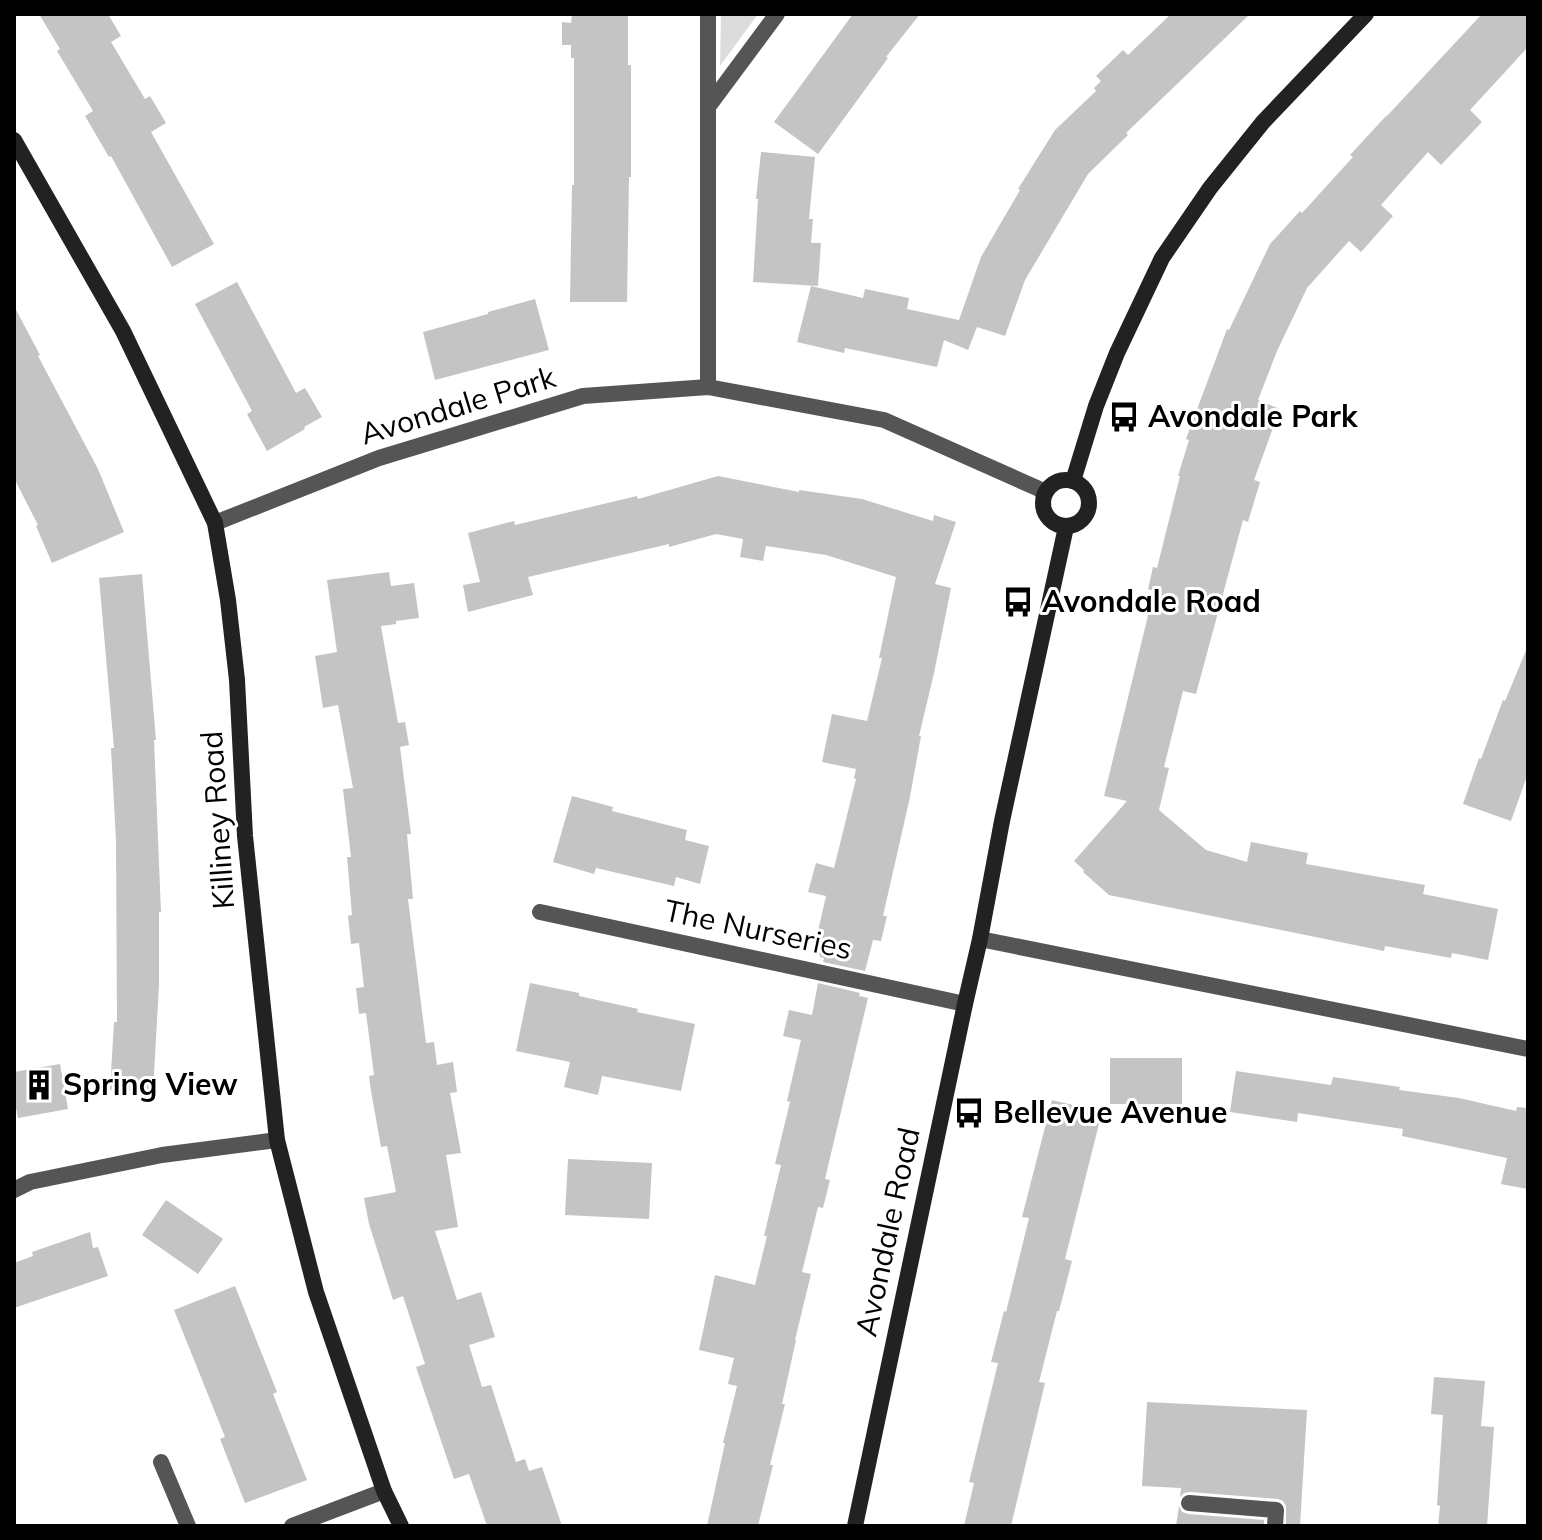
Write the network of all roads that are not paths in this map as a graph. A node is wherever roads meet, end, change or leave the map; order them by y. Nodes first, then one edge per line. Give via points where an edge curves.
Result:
1 (708, 14) edge
2 (777, 14) edge
3 (1366, 14) edge
4 (708, 107) junction
5 (14, 140) edge
6 (19, 163) edge
7 (708, 387) junction
8 (1069, 480) junction
9 (1046, 492) junction
10 (215, 523) junction
11 (1066, 527) junction
12 (540, 912) dead end
13 (980, 939) junction
14 (965, 1004) junction
15 (1528, 1049) edge
16 (277, 1140) junction
17 (14, 1190) edge
18 (161, 1462) dead end
19 (384, 1491) junction
20 (1189, 1503) dead end
21 (188, 1526) edge
22 (292, 1526) edge
23 (401, 1526) edge
24 (855, 1526) edge
25 (1275, 1526) edge

1 - 4 street
2 - 4 street
3 - 8 street via 1263,122 1162,258 1106,379
4 - 7 street
5 - 6 street, Killiney Road
6 - 10 street, Killiney Road via 123,331
7 - 9 street, Avondale Park via 884,420
7 - 10 street, Avondale Park via 583,396 379,458
8 - 9 street
8 - 11 street, Avondale Road via 1084,489 1089,502 1080,522
9 - 11 street via 1046,515
10 - 16 street, Killiney Road via 237,680 245,836
11 - 13 street, Avondale Road
12 - 14 street, The Nurseries
13 - 14 street, Avondale Road
13 - 15 street
14 - 24 street, Avondale Road
16 - 17 street via 162,1155 30,1182
16 - 19 street, Killiney Road via 312,1281
18 - 21 street
19 - 22 street
19 - 23 street, Killiney Road
20 - 25 street via 1276,1510

